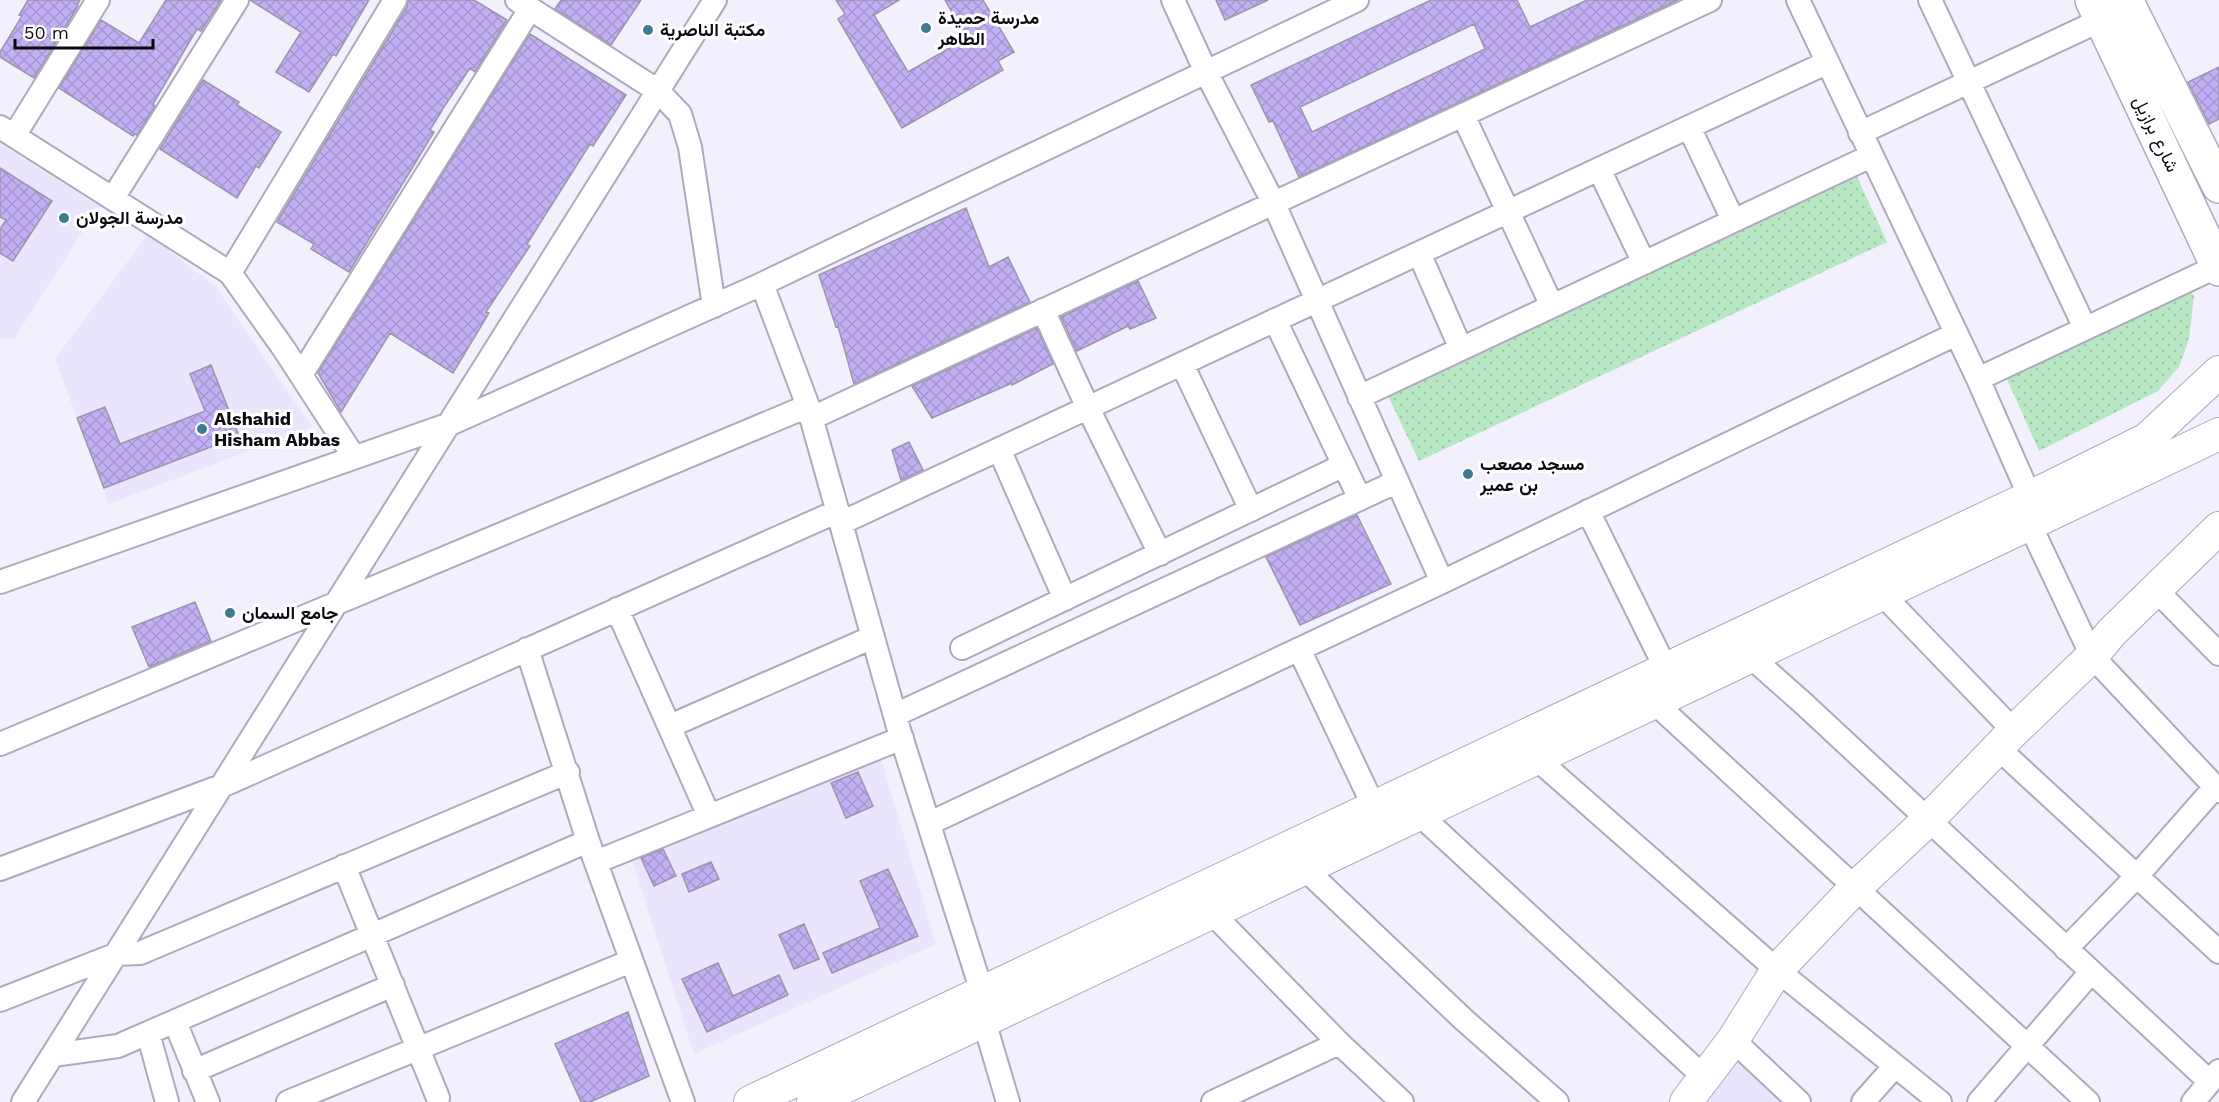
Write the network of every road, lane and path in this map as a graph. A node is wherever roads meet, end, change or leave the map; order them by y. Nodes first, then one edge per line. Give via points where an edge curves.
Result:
1 (98, 0) edge
2 (237, 0) edge
3 (395, 0) edge
4 (715, 0) edge
5 (1173, 0) edge
6 (1357, 0) edge
7 (1710, 0) edge
8 (1798, 0) edge
9 (1930, 0) edge
10 (524, 4) edge
11 (2106, 6) edge
12 (1826, 63) junction
13 (1206, 72) junction
14 (1970, 81) junction
15 (658, 91) junction
16 (1463, 115) junction
17 (1689, 127) junction
18 (7, 132) edge
19 (1860, 133) junction
20 (1871, 156) junction
21 (1599, 169) junction
22 (2219, 186) edge
23 (113, 198) junction
24 (1274, 204) junction
25 (1509, 212) junction
26 (1733, 220) junction
27 (1419, 253) junction
28 (1644, 263) junction
29 (2218, 267) edge
30 (230, 273) junction
31 (762, 284) junction
32 (1316, 302) junction
33 (714, 306) junction
34 (1552, 306) junction
35 (1043, 310) junction
36 (1275, 320) junction
37 (2085, 328) junction
38 (1956, 334) junction
39 (1461, 350) junction
40 (1182, 364) junction
41 (2219, 372) edge
42 (301, 375) junction
43 (1978, 379) junction
44 (1359, 397) junction
45 (1088, 408) junction
46 (810, 412) junction
47 (450, 424) junction
48 (2219, 434) edge
49 (999, 449) junction
50 (354, 457) junction
51 (1344, 465) junction
52 (1396, 482) junction
53 (1360, 499) junction
54 (1251, 510) junction
55 (1588, 511) junction
56 (2030, 511) junction
57 (840, 517) junction
58 (2217, 533) edge
59 (1160, 554) junction
60 (0, 582) edge
61 (1442, 582) junction
62 (2156, 590) junction
63 (1882, 595) junction
64 (1065, 598) junction
65 (337, 603) junction
66 (617, 609) junction
67 (873, 637) junction
68 (962, 648) dead end
69 (527, 650) junction
70 (1299, 650) junction
71 (2219, 654) edge
72 (2092, 656) junction
73 (1751, 657) junction
74 (1666, 669) junction
75 (1655, 703) junction
76 (895, 715) junction
77 (670, 726) junction
78 (902, 738) junction
79 (2006, 740) junction
80 (0, 744) edge
81 (1538, 759) junction
82 (568, 772) junction
83 (224, 785) junction
84 (2217, 789) edge
85 (1374, 807) junction
86 (1420, 815) junction
87 (709, 816) junction
88 (1928, 820) junction
89 (930, 824) junction
90 (592, 851) junction
91 (344, 867) junction
92 (0, 869) edge
93 (1305, 869) junction
94 (2137, 876) junction
95 (1855, 888) junction
96 (1212, 913) junction
97 (373, 935) junction
98 (2066, 949) junction
99 (2219, 952) edge
100 (117, 954) junction
101 (631, 961) junction
102 (1777, 970) junction
103 (2091, 972) junction
104 (393, 985) junction
105 (0, 1000) edge
106 (983, 1007) junction
107 (174, 1022) junction
108 (148, 1033) junction
109 (1732, 1040) junction
110 (1339, 1043) junction
111 (2028, 1047) junction
112 (419, 1048) junction
113 (52, 1055) junction
114 (1895, 1066) junction
115 (194, 1071) junction
116 (2214, 1076) edge
117 (1704, 1077) junction
118 (438, 1098) dead end
119 (23, 1102) edge
120 (167, 1102) edge
121 (208, 1102) edge
122 (288, 1102) edge
123 (683, 1102) edge
124 (750, 1102) edge
125 (813, 1102) edge
126 (1008, 1102) edge
127 (1213, 1102) edge
128 (1402, 1102) edge
129 (1557, 1102) edge
130 (1686, 1102) edge
131 (1799, 1102) edge
132 (1863, 1102) edge
133 (1940, 1102) edge
134 (1979, 1102) edge
135 (2088, 1102) edge
136 (2193, 1102) edge

1 - 18 street
2 - 23 street
3 - 30 street
4 - 15 street
5 - 13 street
6 - 13 street
7 - 16 street
8 - 12 street
9 - 14 street
10 - 15 street
10 - 42 street
11 - 14 street
11 - 22 highway, شارع برازيل
11 - 29 highway, شارع برازيل
12 - 17 street
12 - 19 street
13 - 24 street
13 - 31 street
14 - 19 street
14 - 37 street
15 - 33 street via 680,114 690,147
15 - 47 street
16 - 24 street
16 - 25 street
17 - 21 street
17 - 26 street
18 - 23 street
19 - 20 street
20 - 26 street
20 - 38 street
21 - 25 street
21 - 28 street
23 - 30 street
24 - 32 street
24 - 35 street
25 - 27 street
25 - 34 street
26 - 28 street
27 - 32 street
27 - 39 street
28 - 34 street
29 - 37 street
30 - 42 street
31 - 33 street
31 - 46 street
32 - 36 street
32 - 44 street
33 - 47 street
34 - 39 street
35 - 45 street
35 - 46 street
36 - 40 street
36 - 51 street
37 - 43 street
38 - 43 street
38 - 55 street
39 - 44 street
40 - 45 street
40 - 54 street
41 - 56 main road via 2147,439
42 - 50 street
43 - 56 street
44 - 52 street
45 - 49 street
45 - 59 street
46 - 57 street
46 - 65 street
47 - 50 street
47 - 65 street
48 - 56 main road
49 - 57 street
49 - 64 street
50 - 60 street
51 - 53 street
51 - 54 street
52 - 53 street
52 - 61 street
53 - 76 street
54 - 59 street
55 - 61 street
55 - 74 street
56 - 63 main road
56 - 72 street
56 - 74 main road
57 - 66 street
57 - 67 street
58 - 62 main road
59 - 64 street
61 - 70 street
62 - 71 street
62 - 72 main road
63 - 73 main road
63 - 79 street
64 - 68 street
65 - 80 street
65 - 83 street
66 - 69 street
66 - 77 street
67 - 76 street
67 - 77 street
69 - 82 street
69 - 83 street
70 - 85 street
70 - 89 street
72 - 79 main road
72 - 84 street
73 - 75 main road
73 - 88 street
74 - 85 main road
75 - 81 main road
75 - 95 street
76 - 78 street
77 - 87 street
78 - 87 street
78 - 89 street
79 - 88 main road
79 - 94 street
81 - 86 main road
81 - 102 street
82 - 90 street
82 - 91 street
83 - 92 street
83 - 100 street
84 - 94 street
85 - 106 main road
86 - 93 main road
86 - 117 street
87 - 90 street
88 - 95 main road
88 - 98 street
89 - 106 street
90 - 97 street
90 - 101 street
91 - 97 street
91 - 100 street via 141,953
93 - 96 main road
93 - 129 street
94 - 98 street
94 - 99 street
95 - 102 main road
95 - 111 street
96 - 106 main road
96 - 110 street
97 - 104 street
97 - 107 street
98 - 103 street
100 - 105 street
100 - 113 street
101 - 112 street
101 - 123 street
102 - 109 main road
102 - 114 street
103 - 111 street
103 - 116 street
104 - 112 street
104 - 115 street
106 - 124 main road
106 - 125 main road
106 - 126 street
107 - 108 street
107 - 115 street
108 - 113 street via 118,1046
108 - 120 street
109 - 117 main road
109 - 131 street
110 - 127 street
110 - 128 street
111 - 134 street
111 - 135 street
112 - 118 street
112 - 122 street
113 - 119 street
114 - 132 street
114 - 133 street
115 - 121 street
116 - 136 street
117 - 130 main road

